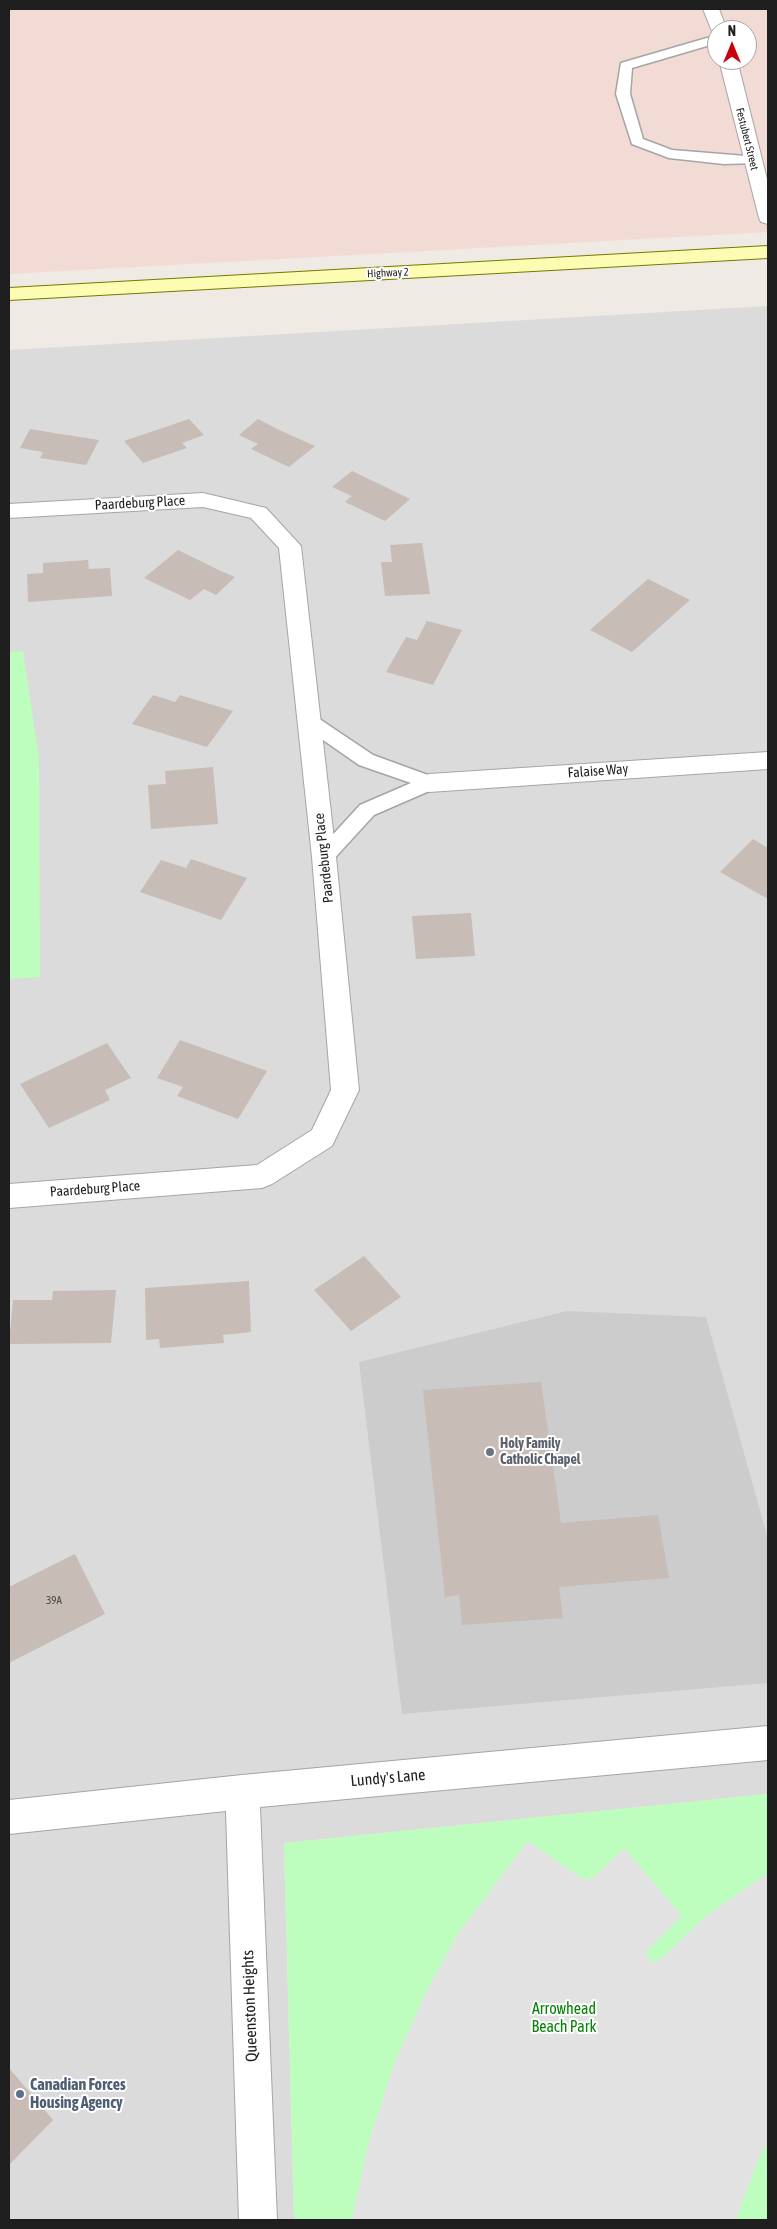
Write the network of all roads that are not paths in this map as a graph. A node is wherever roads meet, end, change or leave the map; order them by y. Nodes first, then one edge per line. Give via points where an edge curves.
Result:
1 (707, 42) edge
2 (730, 70) edge
3 (753, 160) junction
4 (768, 218) edge
5 (768, 252) edge
6 (9, 294) edge
7 (9, 511) edge
8 (310, 721) junction
9 (768, 760) edge
10 (429, 783) junction
11 (324, 857) junction
12 (9, 1196) edge
13 (768, 1743) edge
14 (242, 1792) junction
15 (9, 1817) edge
16 (258, 2220) edge

1 - 3 lane via 626,66 623,94 636,142 669,154
2 - 3 street, Festubert Street
3 - 4 street, Festubert Street
5 - 6 main road, Highway 2
7 - 8 street, Paardeburg Place via 202,500 258,513 290,546
8 - 10 lane via 366,760
8 - 11 street, Paardeburg Place
9 - 10 street, Falaise Way
10 - 11 lane via 367,810
11 - 12 street, Paardeburg Place via 345,1090 322,1138 262,1176
13 - 14 street, Lundy's Lane
14 - 15 street, Lundy's Lane
14 - 16 street, Queenston Heights

